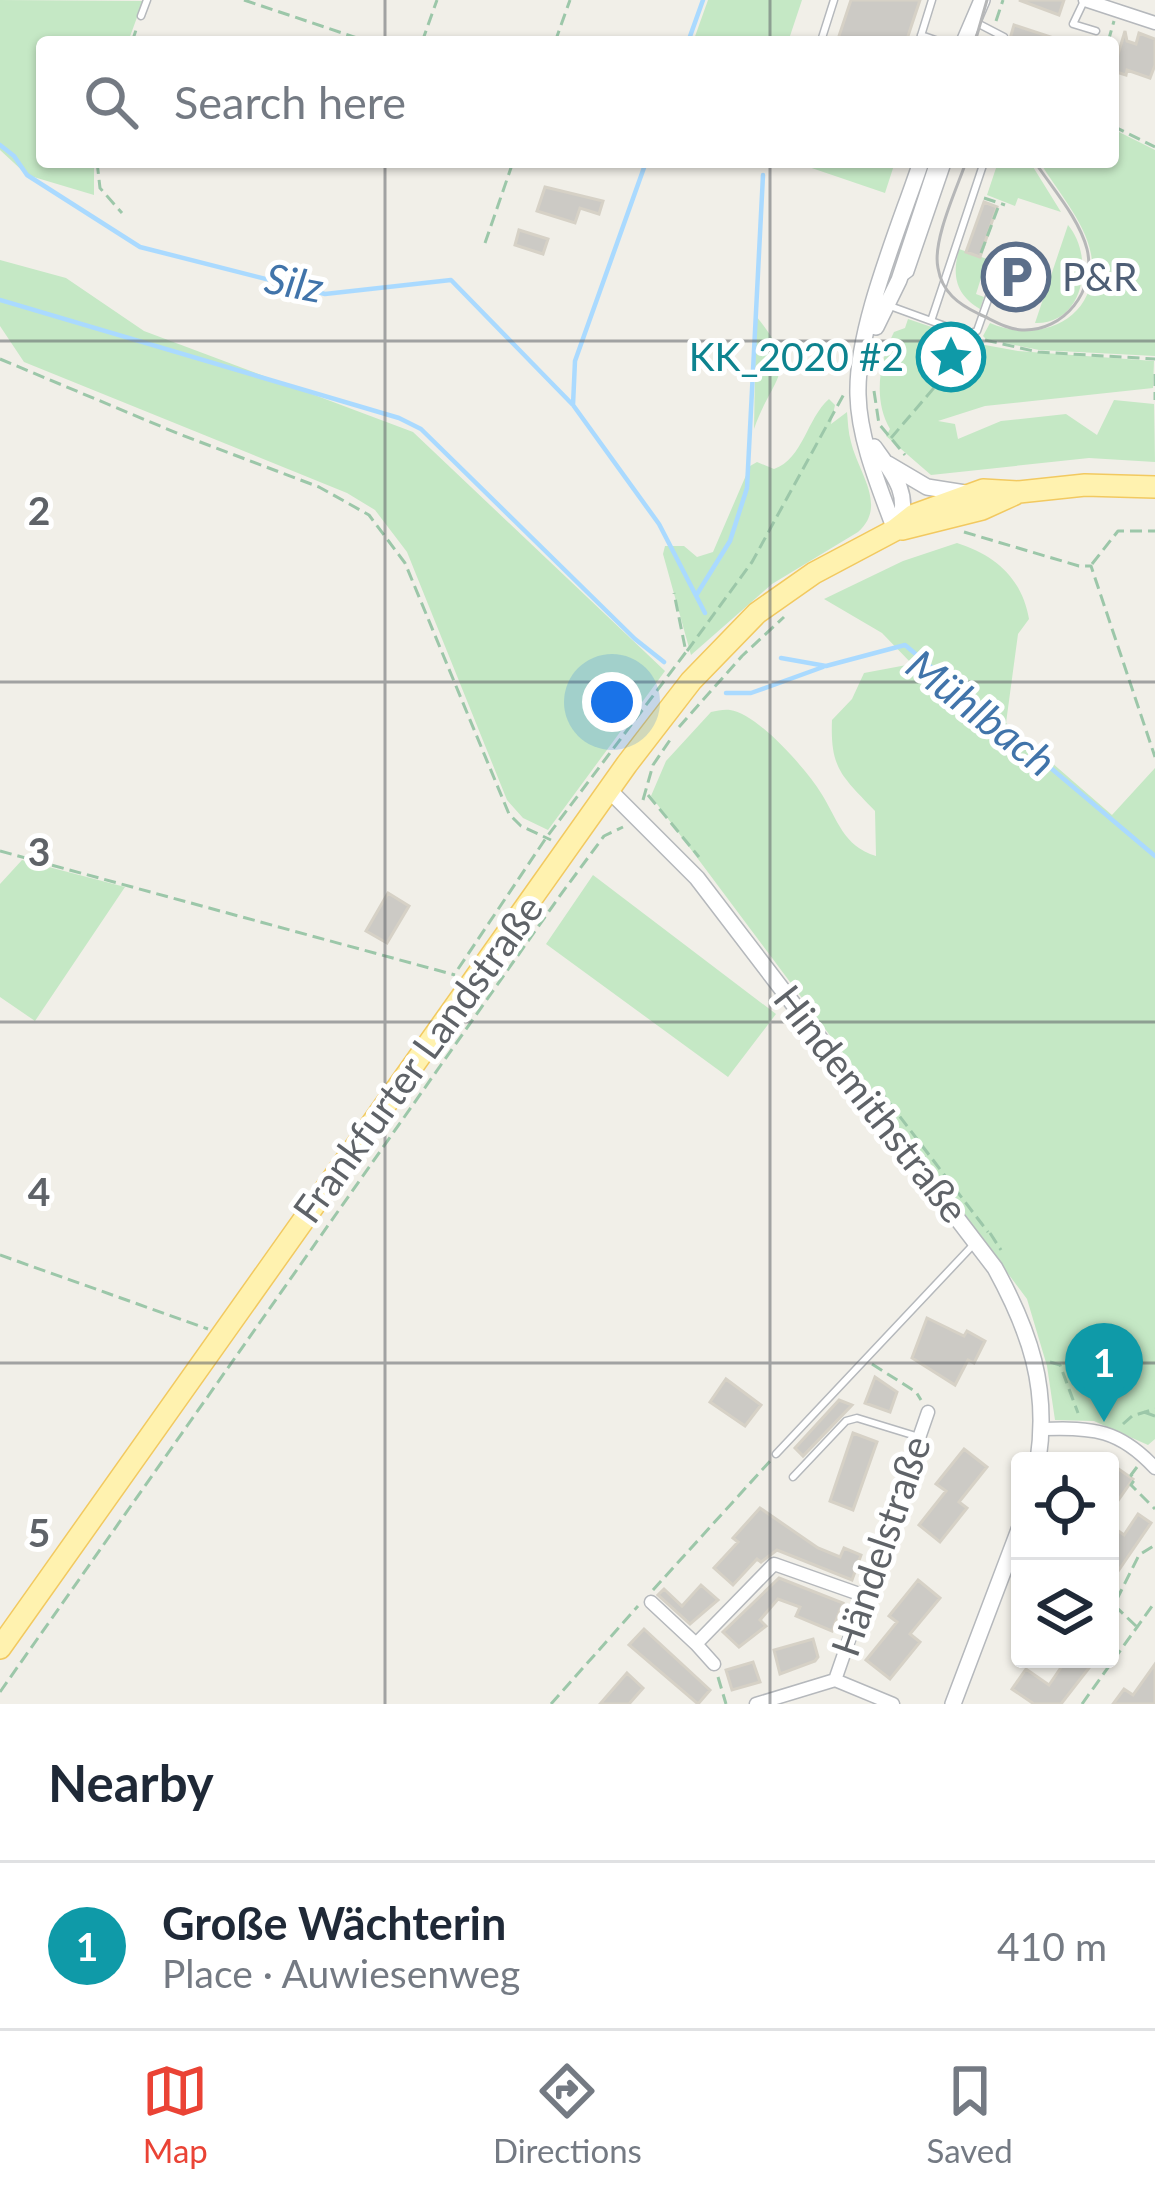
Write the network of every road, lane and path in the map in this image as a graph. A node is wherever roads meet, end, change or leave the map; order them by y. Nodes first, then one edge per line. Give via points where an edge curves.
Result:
1 (147, 0) edge
2 (244, 0) edge
3 (437, 0) edge
4 (570, 0) edge
5 (834, 0) edge
6 (932, 0) edge
7 (982, 0) edge
8 (1084, 0) edge
9 (1117, 12) junction
10 (141, 16) joint
11 (974, 20) junction
12 (1155, 23) edge
13 (1096, 31) dead end
14 (134, 36) edge
15 (351, 36) edge
16 (424, 36) edge
17 (557, 36) edge
18 (822, 36) edge
19 (921, 36) edge
20 (969, 36) edge
21 (1002, 36) edge
22 (1110, 36) edge
23 (1119, 129) edge
24 (1155, 147) edge
25 (98, 168) edge
26 (511, 168) edge
27 (919, 168) edge
28 (936, 168) edge
29 (946, 168) edge
30 (982, 168) edge
31 (982, 197) dead end
32 (122, 213) dead end
33 (485, 243) dead end
34 (984, 254) dead end
35 (899, 280) junction
36 (990, 294) dead end
37 (881, 302) junction
38 (931, 321) junction
39 (967, 334) junction
40 (0, 358) edge
41 (1155, 359) edge
42 (948, 364) dead end
43 (1155, 374) edge
44 (866, 379) junction
45 (1155, 400) edge
46 (836, 412) dead end
47 (867, 436) junction
48 (889, 439) junction
49 (909, 458) dead end
50 (885, 463) junction
51 (1155, 487) edge
52 (968, 493) junction
53 (1018, 493) junction
54 (973, 522) dead end
55 (896, 530) junction
56 (1155, 531) edge
57 (1091, 566) junction
58 (674, 593) dead end
59 (790, 611) dead end
60 (686, 652) junction
61 (1155, 757) edge
62 (609, 790) junction
63 (634, 812) junction
64 (546, 838) junction
65 (0, 850) edge
66 (697, 855) dead end
67 (976, 1241) junction
68 (0, 1255) edge
69 (222, 1334) junction
70 (862, 1358) junction
71 (928, 1412) joint
72 (1155, 1413) edge
73 (1043, 1429) junction
74 (1118, 1432) dead end
75 (919, 1437) junction
76 (1039, 1452) edge
77 (776, 1454) joint
78 (1144, 1457) junction
79 (1155, 1468) edge
80 (793, 1478) dead end
81 (1155, 1509) edge
82 (1155, 1545) edge
83 (1011, 1550) edge
84 (862, 1595) junction
85 (651, 1602) dead end
86 (1155, 1602) edge
87 (1119, 1615) edge
88 (1122, 1615) junction
89 (1137, 1627) junction
90 (697, 1643) junction
91 (0, 1648) edge
92 (714, 1664) joint
93 (835, 1680) junction
94 (0, 1692) edge
95 (877, 1701) edge
96 (551, 1704) edge
97 (726, 1704) edge
98 (756, 1704) edge
99 (893, 1704) edge
100 (952, 1704) edge
101 (1082, 1704) edge

1 - 10 lane
2 - 15 path
3 - 16 path
4 - 17 path
5 - 18 lane
6 - 19 lane
7 - 11 street
8 - 9 street
8 - 13 lane via 1073,24
9 - 12 street
9 - 22 path
10 - 14 path
11 - 20 street
11 - 21 lane
23 - 24 path
25 - 32 path via 100,188
26 - 33 path
27 - 37 street
28 - 35 street
29 - 35 lane via 910,273
30 - 38 lane
31 - 34 path via 1002,204
35 - 37 street
36 - 39 lane via 976,331
37 - 38 lane
37 - 44 street
38 - 39 lane
39 - 41 path via 1038,352
40 - 64 path via 319,487 369,515 405,563 508,814
42 - 48 path
43 - 45 path
44 - 47 street via 859,406
44 - 48 path
46 - 60 path via 752,562
47 - 50 street
47 - 55 street
48 - 49 path
50 - 52 street via 926,487
50 - 55 street via 904,496
51 - 53 main road
52 - 53 main road
52 - 55 main road
53 - 55 main road
54 - 57 path via 950,528
55 - 62 main road, Frankfurter Landstraße via 757,613 691,682
56 - 57 path via 1118,531
57 - 61 path
58 - 60 path
59 - 66 path via 674,734 646,782 647,794
60 - 64 path
62 - 63 street, Hindemithstraße
62 - 69 main road, Frankfurter Landstraße
63 - 67 street, Hindemithstraße via 697,878
63 - 94 path via 619,832 604,836
64 - 65 path via 454,975
67 - 70 lane
67 - 73 street, Hindemithstraße via 1020,1313 1036,1357
68 - 69 path
69 - 91 main road, Frankfurter Landstraße
70 - 71 path via 916,1392
70 - 77 lane
71 - 75 street, Händelstraße
72 - 74 path via 1132,1416
73 - 76 street, Hindemithstraße
73 - 78 street via 1091,1429
75 - 80 lane via 847,1421
75 - 84 street, Händelstraße
77 - 96 path
78 - 79 street
78 - 81 path via 1131,1485
82 - 88 path via 1139,1556 1116,1596
83 - 100 street
84 - 90 street via 774,1564
84 - 93 street, Händelstraße
85 - 90 street
86 - 89 path
87 - 88 path
88 - 89 path
89 - 101 path
90 - 92 street
92 - 97 path
93 - 95 street, Händelstraße
93 - 98 street, Händelstraße
95 - 99 street, Händelstraße

